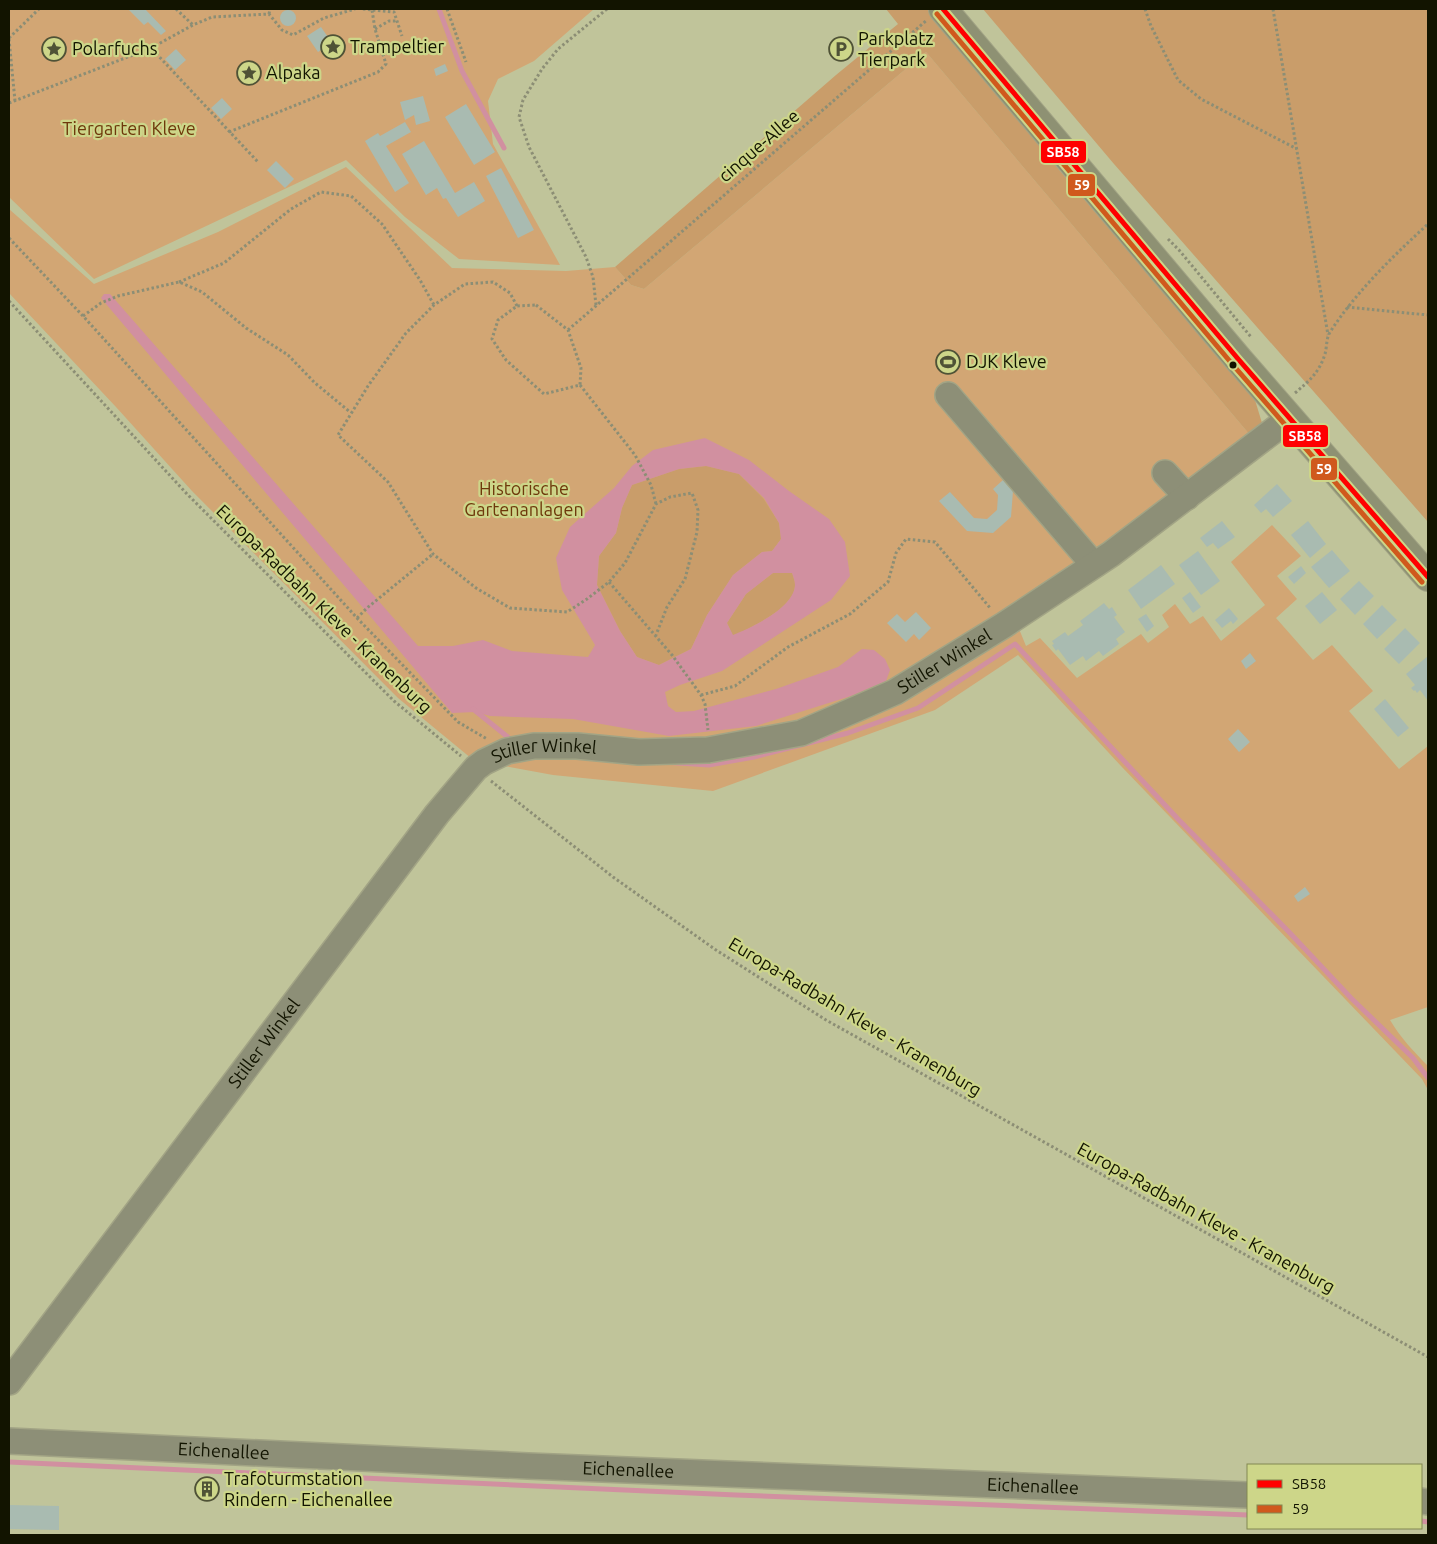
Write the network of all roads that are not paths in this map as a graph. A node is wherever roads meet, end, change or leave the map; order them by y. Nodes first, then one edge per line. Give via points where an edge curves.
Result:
1 (938, 12) edge
2 (948, 395) dead end
3 (1292, 406) junction
4 (1165, 473) dead end
5 (1187, 496) junction
6 (1094, 565) junction
7 (1428, 577) edge
8 (9, 1382) edge
9 (9, 1441) edge
10 (1247, 1494) edge

1 - 3 main road
2 - 6 street via 1076,527
3 - 5 street, Stiller Winkel
3 - 7 main road
4 - 5 street
5 - 6 street, Stiller Winkel
6 - 8 street, Stiller Winkel via 896,692 801,733 708,750 639,752 534,746 507,751 476,768
9 - 10 street, Eichenallee via 518,1466

